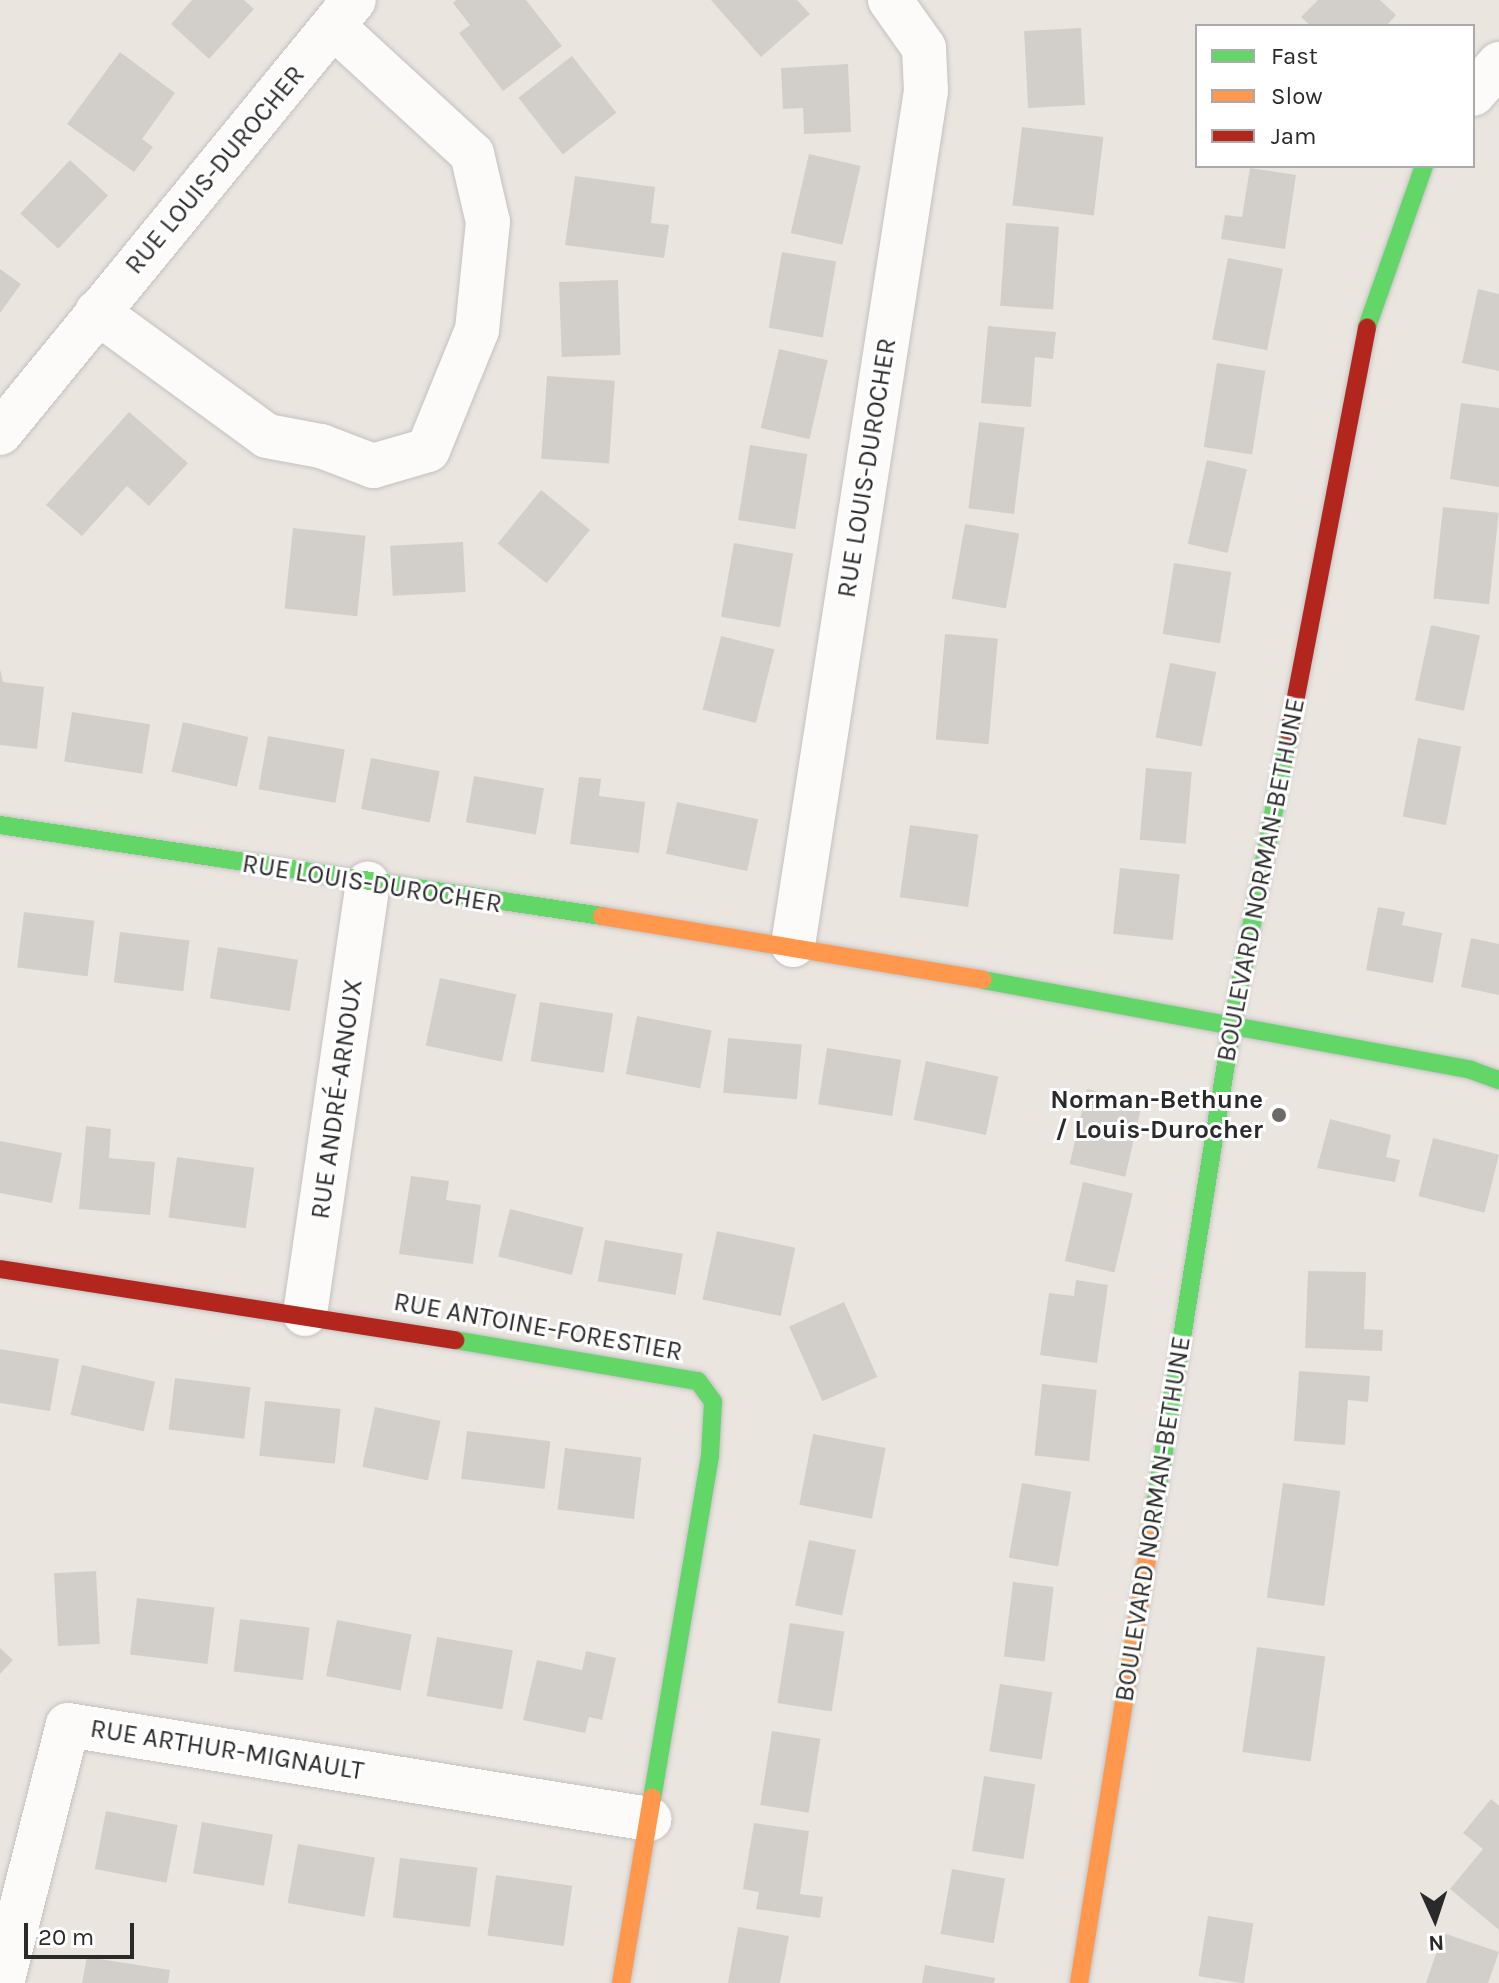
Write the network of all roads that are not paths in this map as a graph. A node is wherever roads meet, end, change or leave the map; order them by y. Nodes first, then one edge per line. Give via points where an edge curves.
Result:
1 (890, 0) edge
2 (344, 14) edge
3 (1499, 64) edge
4 (1475, 92) edge
5 (1423, 168) edge
6 (97, 312) junction
7 (0, 433) edge
8 (0, 825) edge
9 (368, 884) junction
10 (793, 945) junction
11 (1232, 1026) junction
12 (1499, 1080) edge
13 (0, 1269) edge
14 (305, 1314) junction
15 (649, 1819) junction
16 (2, 1983) edge
17 (621, 1983) edge
18 (1079, 1983) edge

1 - 10 street, RUE LOUIS-DUROCHER via 924,48 926,91
2 - 6 street, RUE LOUIS-DUROCHER
2 - 6 street, RUE LOUIS-DUROCHER via 472,154 488,222 477,330 428,450 373,466 321,446 267,436
3 - 4 street
5 - 11 street, BOULEVARD NORMAN-BETHUNE via 1368,324
6 - 7 street, RUE LOUIS-DUROCHER
8 - 9 street, RUE LOUIS-DUROCHER
9 - 10 street, RUE LOUIS-DUROCHER
9 - 14 street, RUE ANDRÉ-ARNOUX
10 - 11 street, RUE LOUIS-DUROCHER
11 - 12 street, RUE LOUIS-DUROCHER via 1471,1070
11 - 18 street, BOULEVARD NORMAN-BETHUNE
13 - 14 street, RUE ANTOINE-FORESTIER
14 - 15 street, RUE ANTOINE-FORESTIER via 698,1381 713,1402 710,1456
15 - 16 street, RUE ARTHUR-MIGNAULT via 68,1725
15 - 17 street, RUE ANTOINE-FORESTIER

